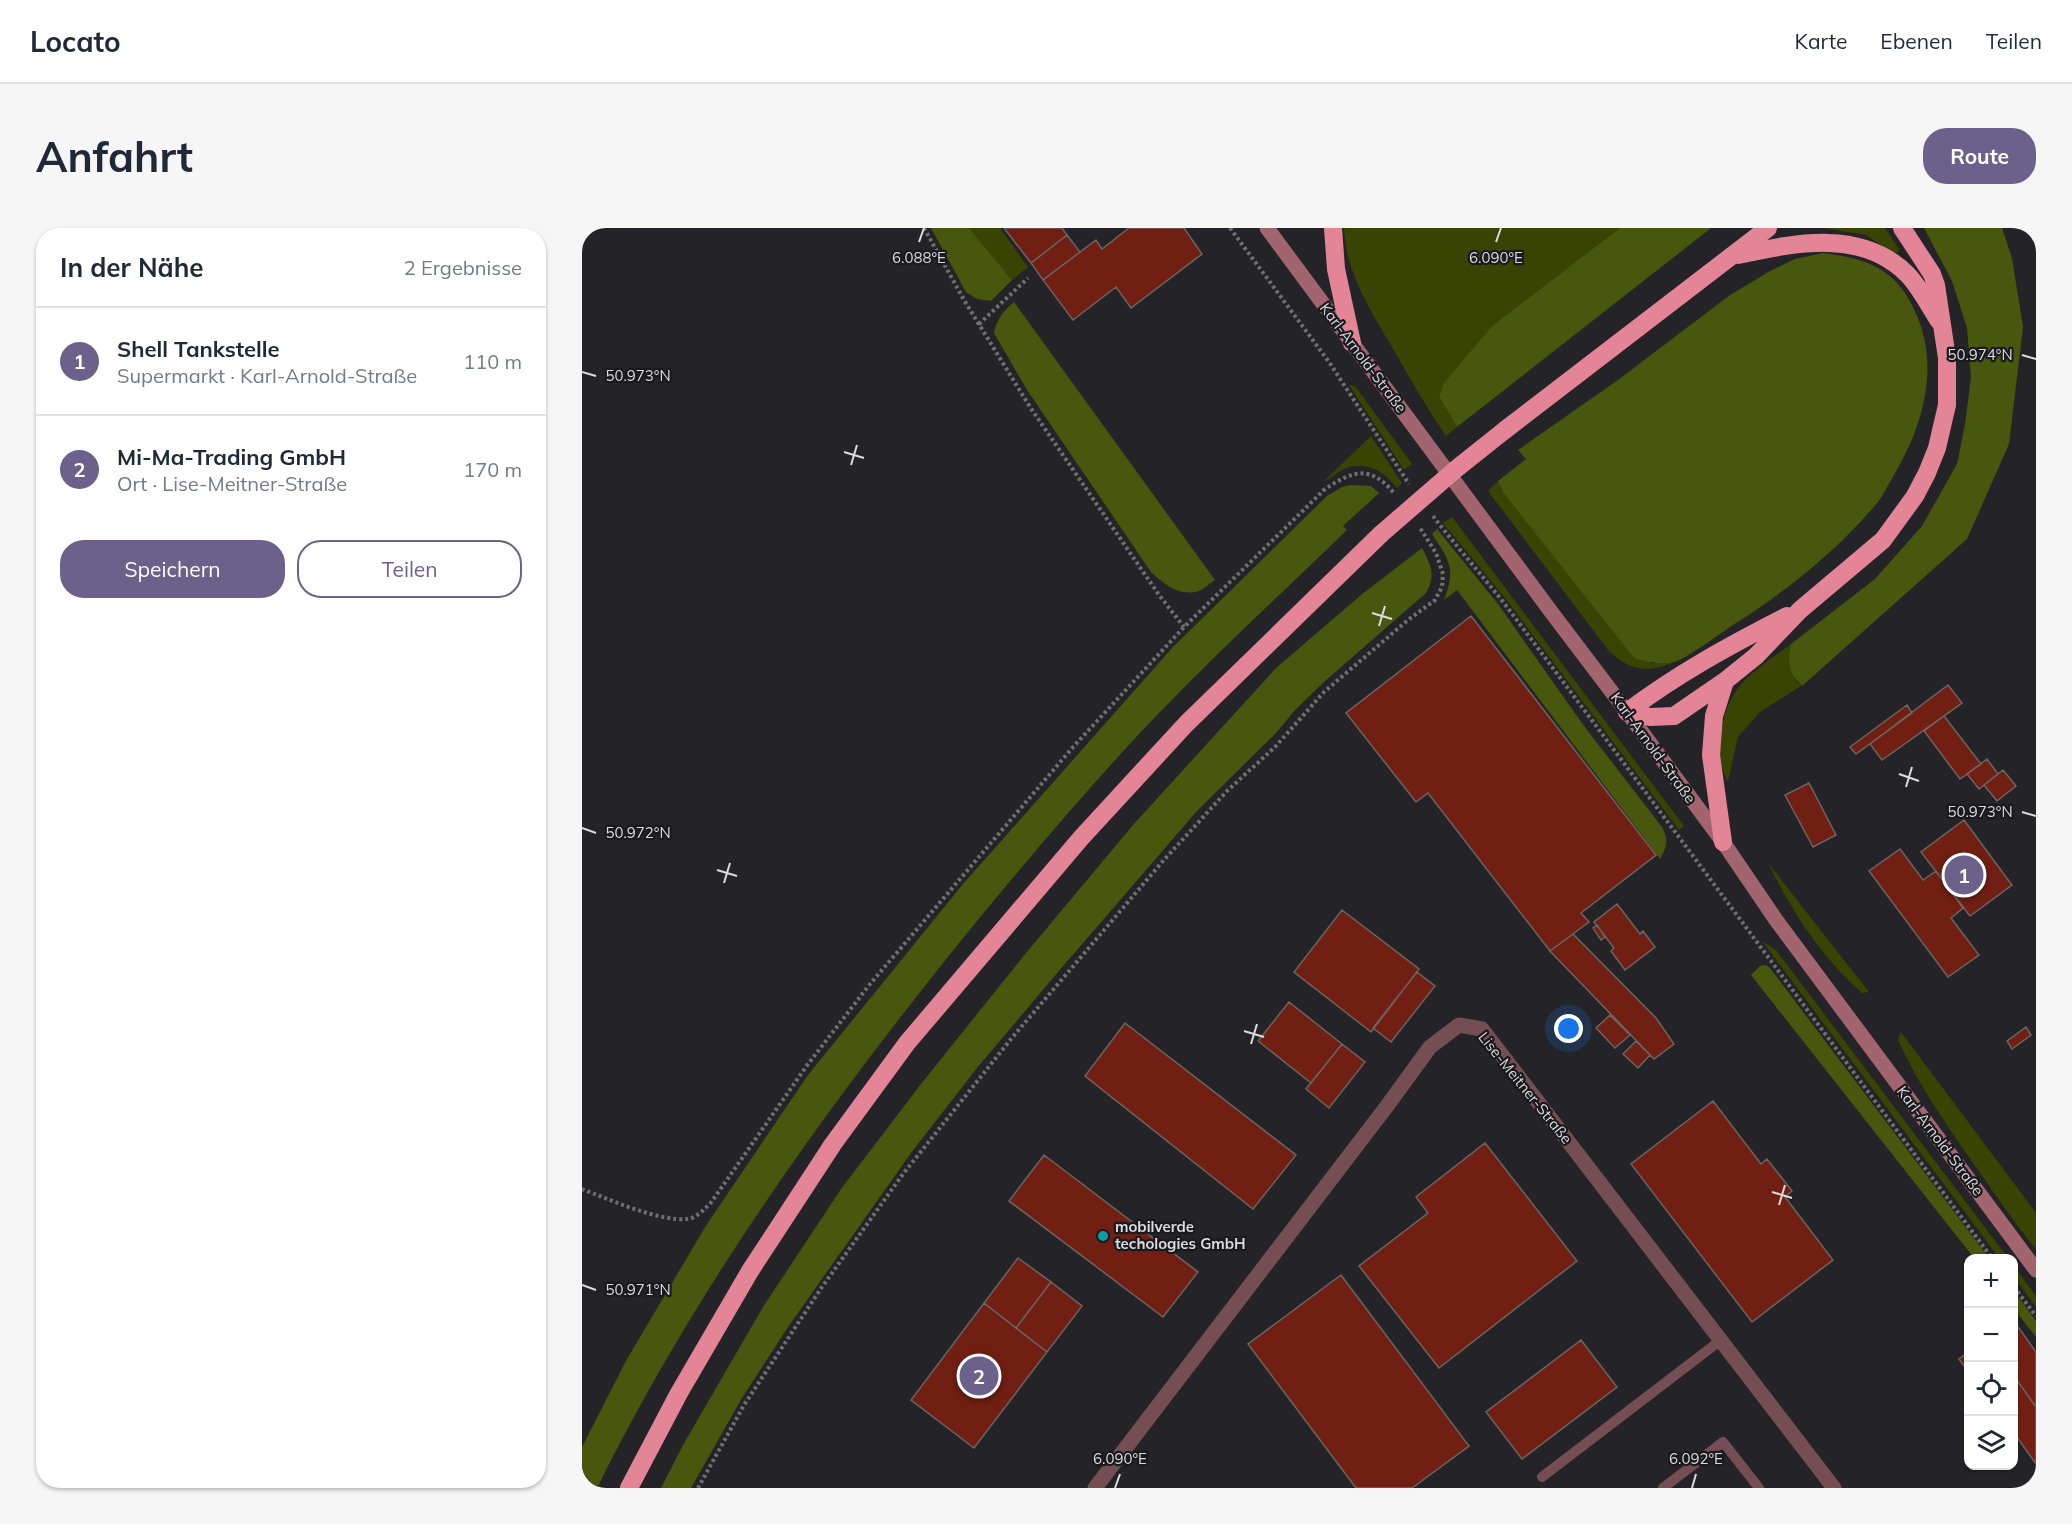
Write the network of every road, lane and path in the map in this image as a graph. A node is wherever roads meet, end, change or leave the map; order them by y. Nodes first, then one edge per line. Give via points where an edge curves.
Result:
1 (924, 228) edge
2 (1230, 228) edge
3 (1268, 228) edge
4 (1333, 228) edge
5 (1768, 228) edge
6 (1902, 228) edge
7 (1733, 256) junction
8 (1028, 278) dead end
9 (979, 324) junction
10 (1944, 330) junction
11 (1352, 343) junction
12 (1410, 485) dead end
13 (1429, 511) dead end
14 (1800, 610) junction
15 (1725, 681) junction
16 (1628, 712) junction
17 (1275, 747) dead end
18 (1723, 842) junction
19 (582, 1190) edge
20 (1989, 1254) edge
21 (2036, 1270) edge
22 (2018, 1293) edge
23 (2036, 1316) edge
24 (1721, 1340) junction
25 (1542, 1477) dead end
26 (1829, 1486) edge
27 (629, 1488) edge
28 (698, 1488) edge
29 (1095, 1488) edge
30 (1663, 1488) edge
31 (1759, 1488) edge

1 - 9 path
2 - 12 path via 1329,362
3 - 11 main road, Karl-Arnold-Straße
4 - 11 highway via 1336,269
5 - 7 highway
6 - 10 highway via 1932,274
7 - 10 highway via 1821,242 1873,251 1889,259 1917,285
7 - 27 highway, bridge via 1456,468 1381,534 1186,724 1081,838 907,1043 833,1144 750,1271 678,1393
8 - 9 path
9 - 19 path via 1030,407 1184,627 1074,746 870,984 808,1064 710,1204 696,1217 669,1218
10 - 14 highway via 1947,405 1927,473 1883,540
11 - 16 main road, Karl-Arnold-Straße
13 - 20 path via 1502,601
14 - 15 highway via 1756,656
14 - 16 highway via 1661,686
15 - 16 highway via 1674,716 1650,717
15 - 18 highway via 1714,716 1711,755
16 - 18 main road, Karl-Arnold-Straße
17 - 28 path via 1227,791 1163,861 1011,1039 903,1174 779,1351
18 - 21 main road, Karl-Arnold-Straße via 1776,920
22 - 23 path
24 - 25 lane
24 - 26 street, Lise-Meitner-Straße
24 - 29 street, Lise-Meitner-Straße via 1482,1029 1459,1025 1430,1047
30 - 31 lane via 1723,1442

